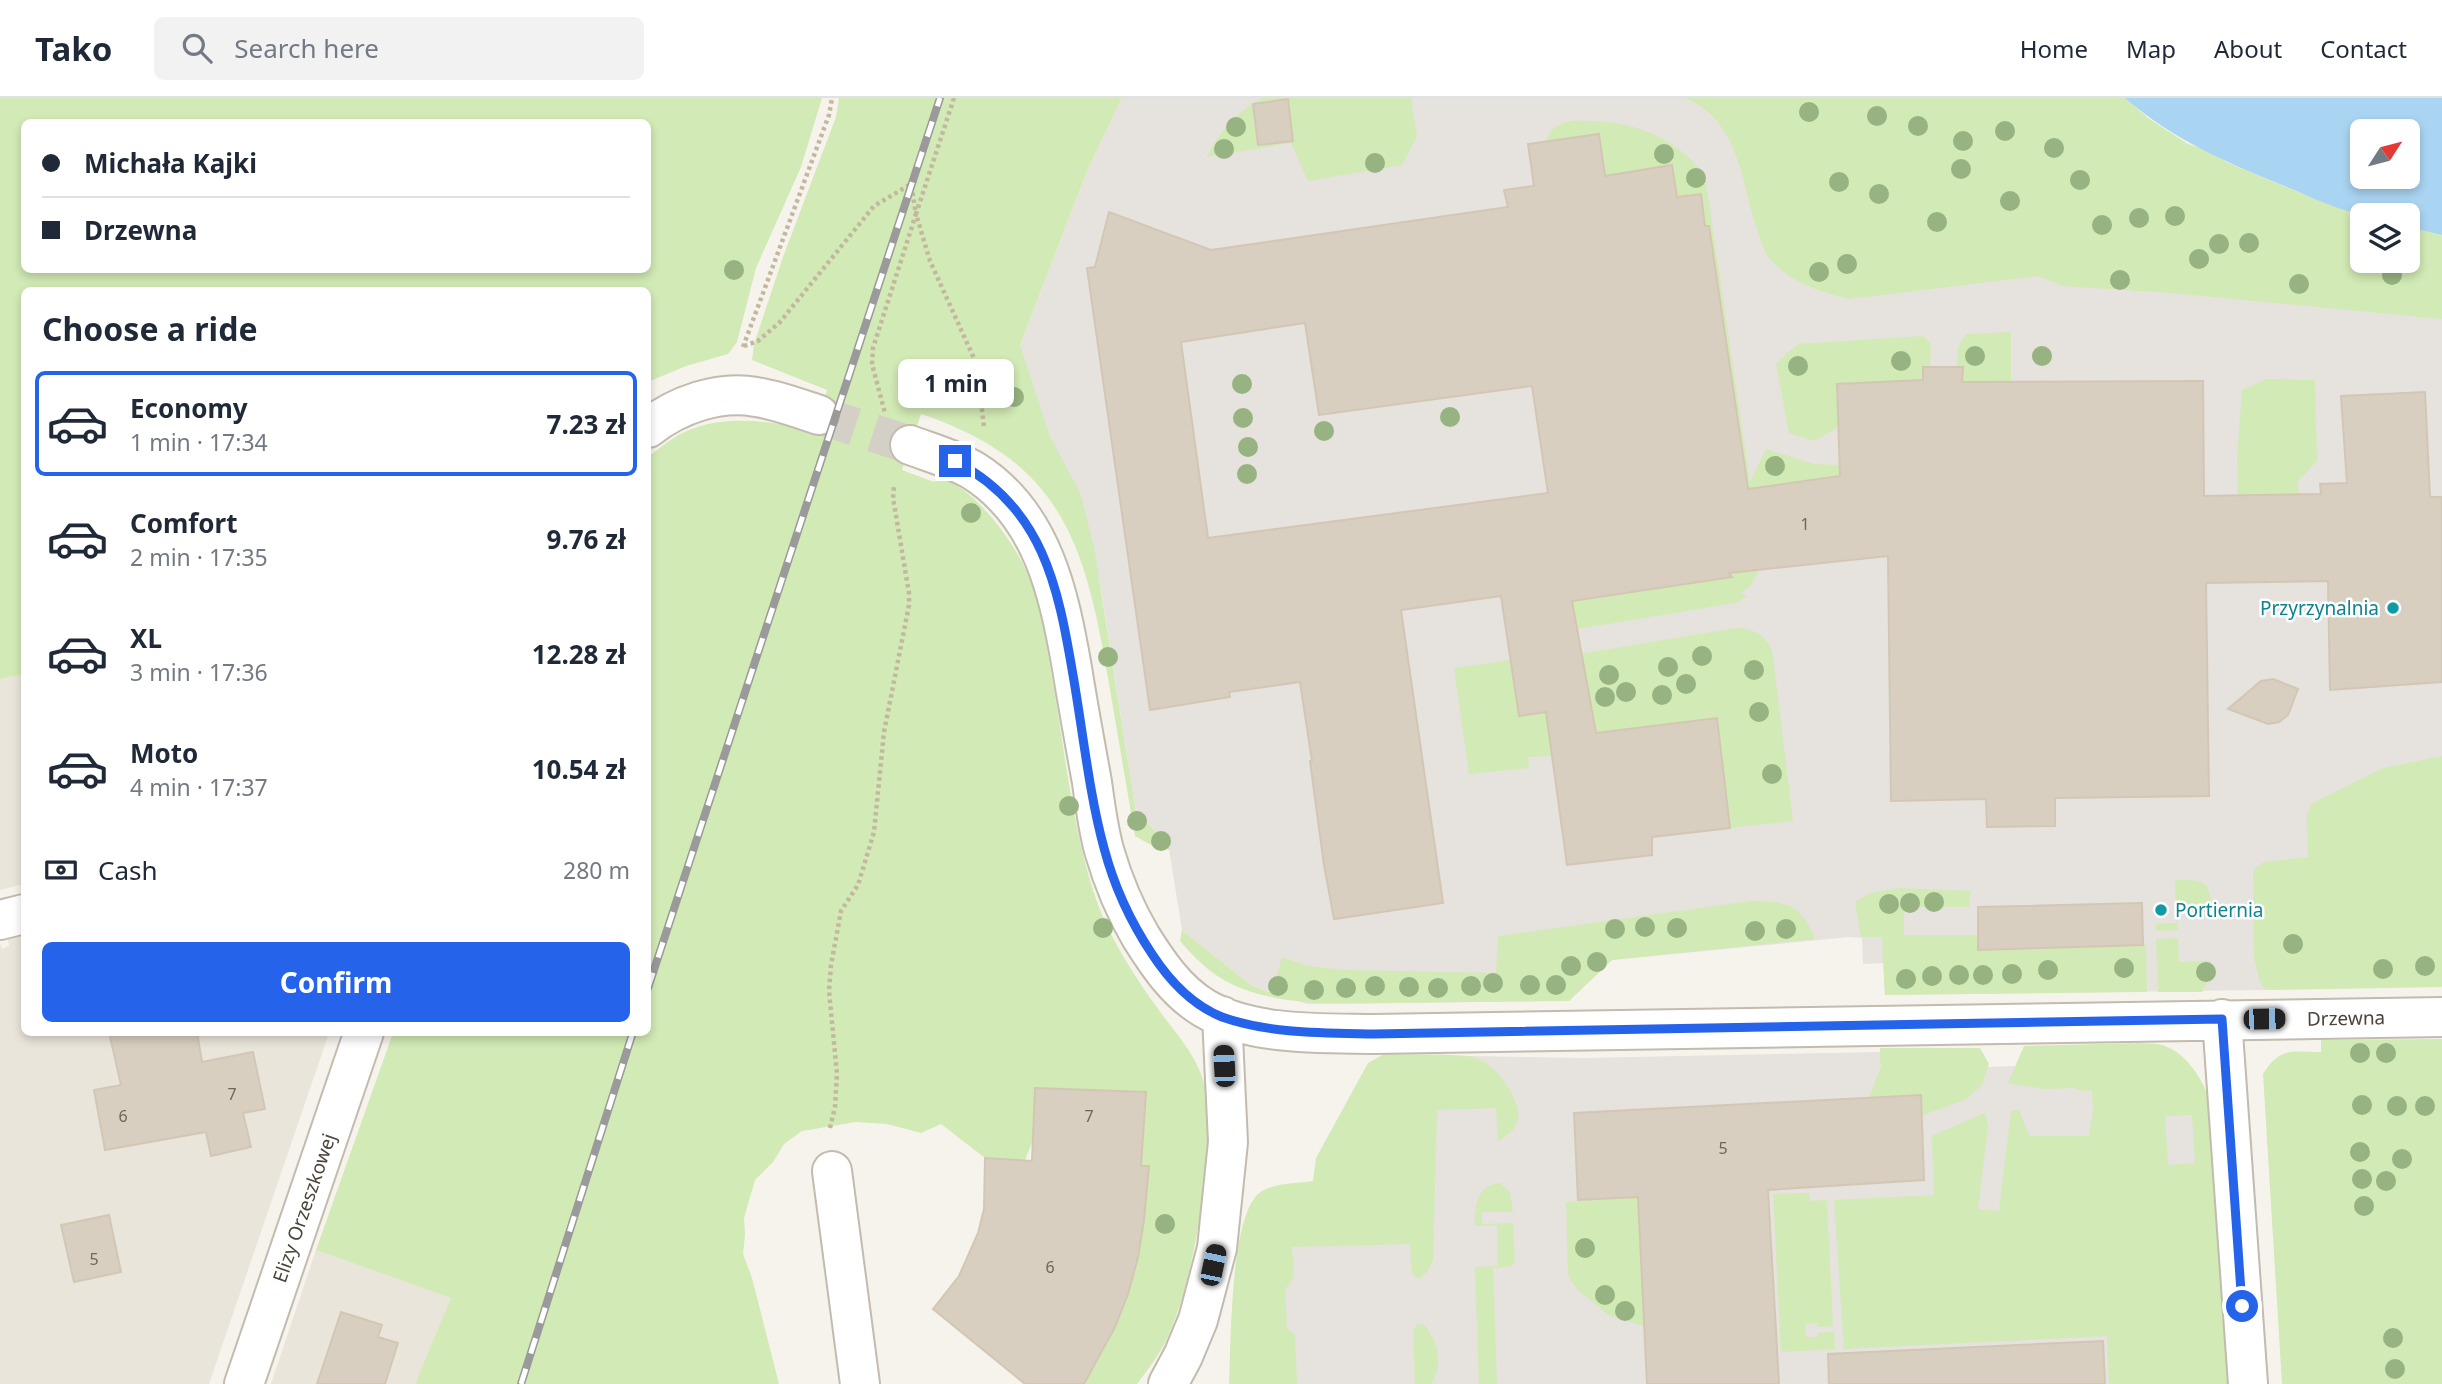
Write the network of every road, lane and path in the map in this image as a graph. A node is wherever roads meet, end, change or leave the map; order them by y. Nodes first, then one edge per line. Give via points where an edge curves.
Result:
1 (832, 98) edge
2 (954, 98) edge
3 (916, 214) junction
4 (744, 345) junction
5 (733, 395) junction
6 (819, 415) tunnel mouth
7 (651, 426) edge
8 (898, 432) joint
9 (985, 438) dead end
10 (895, 479) dead end
11 (21, 915) edge
12 (0, 920) edge
13 (1222, 1016) junction
14 (2442, 1017) edge
15 (2222, 1019) junction
16 (363, 1036) edge
17 (832, 1171) joint
18 (244, 1384) edge
19 (860, 1384) edge
20 (1168, 1384) edge
21 (2248, 1384) edge

1 - 4 path
2 - 3 path
3 - 4 path via 911,184 881,200 780,322 758,341
3 - 8 path via 873,348 872,364
3 - 9 path via 930,261 977,366
4 - 5 path
5 - 6 street via 755,396
5 - 7 street via 700,401
8 - 13 street, Drzewna via 990,484 1018,514 1046,558 1060,604 1104,848 1119,893 1164,973 1203,1007
10 - 17 path via 893,498 909,605 884,732 874,832 858,885 841,911 831,965 837,1074 830,1128
11 - 12 street
13 - 15 street, Drzewna via 1285,1030 1374,1034
13 - 20 street via 1228,1142 1217,1248 1198,1320
14 - 15 street, Drzewna
15 - 21 street
16 - 18 street, Elizy Orzeszkowej
17 - 19 street

